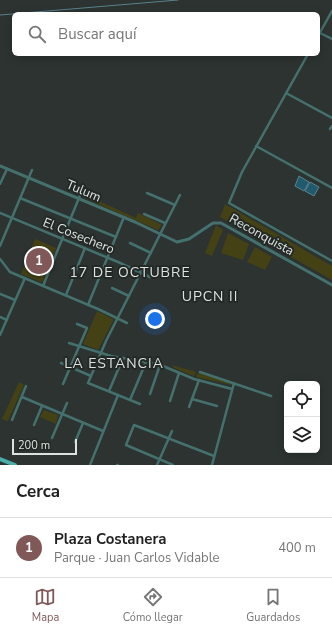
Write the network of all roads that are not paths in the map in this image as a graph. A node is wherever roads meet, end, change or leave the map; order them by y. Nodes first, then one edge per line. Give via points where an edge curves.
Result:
1 (332, 11) edge
2 (320, 33) joint
3 (332, 39) edge
4 (307, 56) edge
5 (286, 92) junction
6 (332, 118) edge
7 (256, 146) junction
8 (0, 166) edge
9 (7, 169) junction
10 (32, 170) dead end
11 (29, 178) junction
12 (0, 184) edge
13 (332, 188) edge
14 (82, 193) dead end
15 (148, 193) dead end
16 (180, 195) dead end
17 (20, 198) junction
18 (79, 199) junction
19 (175, 205) junction
20 (0, 213) edge
21 (144, 214) dead end
22 (124, 217) junction
23 (12, 218) junction
24 (71, 219) junction
25 (165, 223) junction
26 (160, 234) junction
27 (116, 237) junction
28 (62, 239) junction
29 (130, 243) dead end
30 (0, 246) edge
31 (85, 248) junction
32 (151, 253) junction
33 (108, 258) junction
34 (0, 259) edge
35 (332, 261) edge
36 (140, 273) junction
37 (150, 277) dead end
38 (25, 278) junction
39 (332, 285) edge
40 (43, 286) junction
41 (112, 288) dead end
42 (0, 294) edge
43 (66, 295) junction
44 (129, 296) junction
45 (15, 300) junction
46 (88, 305) junction
47 (0, 317) edge
48 (118, 318) junction
49 (7, 320) junction
50 (127, 323) dead end
51 (77, 324) dead end
52 (0, 335) edge
53 (69, 343) dead end
54 (79, 347) junction
55 (101, 353) junction
56 (123, 358) junction
57 (146, 362) junction
58 (61, 363) dead end
59 (160, 365) junction
60 (70, 367) junction
61 (179, 372) junction
62 (200, 372) dead end
63 (91, 376) junction
64 (199, 380) junction
65 (234, 383) junction
66 (63, 384) dead end
67 (26, 386) dead end
68 (232, 389) junction
69 (109, 391) junction
70 (150, 394) dead end
71 (118, 395) junction
72 (271, 396) dead end
73 (22, 397) junction
74 (192, 399) junction
75 (130, 400) junction
76 (170, 401) dead end
77 (67, 403) dead end
78 (140, 404) dead end
79 (42, 406) junction
80 (217, 406) dead end
81 (189, 407) dead end
82 (62, 414) junction
83 (12, 420) dead end
84 (83, 423) junction
85 (34, 425) dead end
86 (103, 431) junction
87 (172, 431) dead end
88 (52, 438) dead end
89 (169, 438) junction
90 (75, 442) dead end
91 (214, 456) junction
92 (0, 459) edge
93 (160, 459) junction
94 (15, 465) edge
95 (90, 465) edge
96 (157, 465) edge
97 (173, 465) edge
98 (212, 465) edge

1 - 2 street
2 - 3 street
4 - 5 street
5 - 6 street
5 - 7 street
7 - 13 street
7 - 35 street via 229,203
8 - 9 street, Tulum
9 - 11 street, Tulum
9 - 12 street
10 - 11 street
11 - 17 street
11 - 18 street, Tulum
14 - 18 street
15 - 19 street
16 - 19 street
17 - 23 street
17 - 24 street
18 - 22 street, Tulum
18 - 24 street
19 - 25 street
20 - 23 street, El Cosechero
21 - 25 street
22 - 26 street, Tulum
22 - 27 street
23 - 28 street, El Cosechero
23 - 30 street
24 - 27 street
24 - 28 street
25 - 26 street
26 - 32 street
26 - 39 street, Reconquista via 182,242 211,223 219,222
27 - 33 street
28 - 31 street, El Cosechero
28 - 40 street
29 - 32 street
31 - 33 street, El Cosechero
31 - 43 street
32 - 36 street
33 - 36 street, El Cosechero
33 - 46 street
34 - 38 street via 10,272
36 - 37 street, El Cosechero
36 - 44 street
38 - 40 street
38 - 45 street
40 - 43 street
41 - 44 street
42 - 45 street
43 - 46 street
44 - 48 street
45 - 49 street
46 - 48 street
47 - 49 street
48 - 50 street
48 - 55 street
49 - 52 street
51 - 54 street via 87,328
53 - 54 street
54 - 55 street
54 - 60 street
55 - 56 street
55 - 63 street
56 - 57 street
56 - 69 street
57 - 59 street
57 - 75 street
58 - 60 street
59 - 61 street
59 - 70 street
60 - 63 street
60 - 66 street
61 - 64 street
61 - 76 street
62 - 65 street
63 - 69 street via 88,383
64 - 68 street
64 - 74 street
65 - 68 street
65 - 72 street
67 - 73 street
68 - 91 street
69 - 71 street
71 - 75 street
71 - 86 street
73 - 79 street
73 - 83 street
74 - 80 street
74 - 81 street
75 - 78 street
77 - 82 street
79 - 82 street
79 - 85 street
82 - 84 street
82 - 88 street
84 - 86 street
84 - 90 street
86 - 95 street
87 - 89 street
89 - 91 street
89 - 93 street
89 - 93 street via 134,425 126,445
91 - 98 street
92 - 94 main road
93 - 96 street
93 - 97 street

